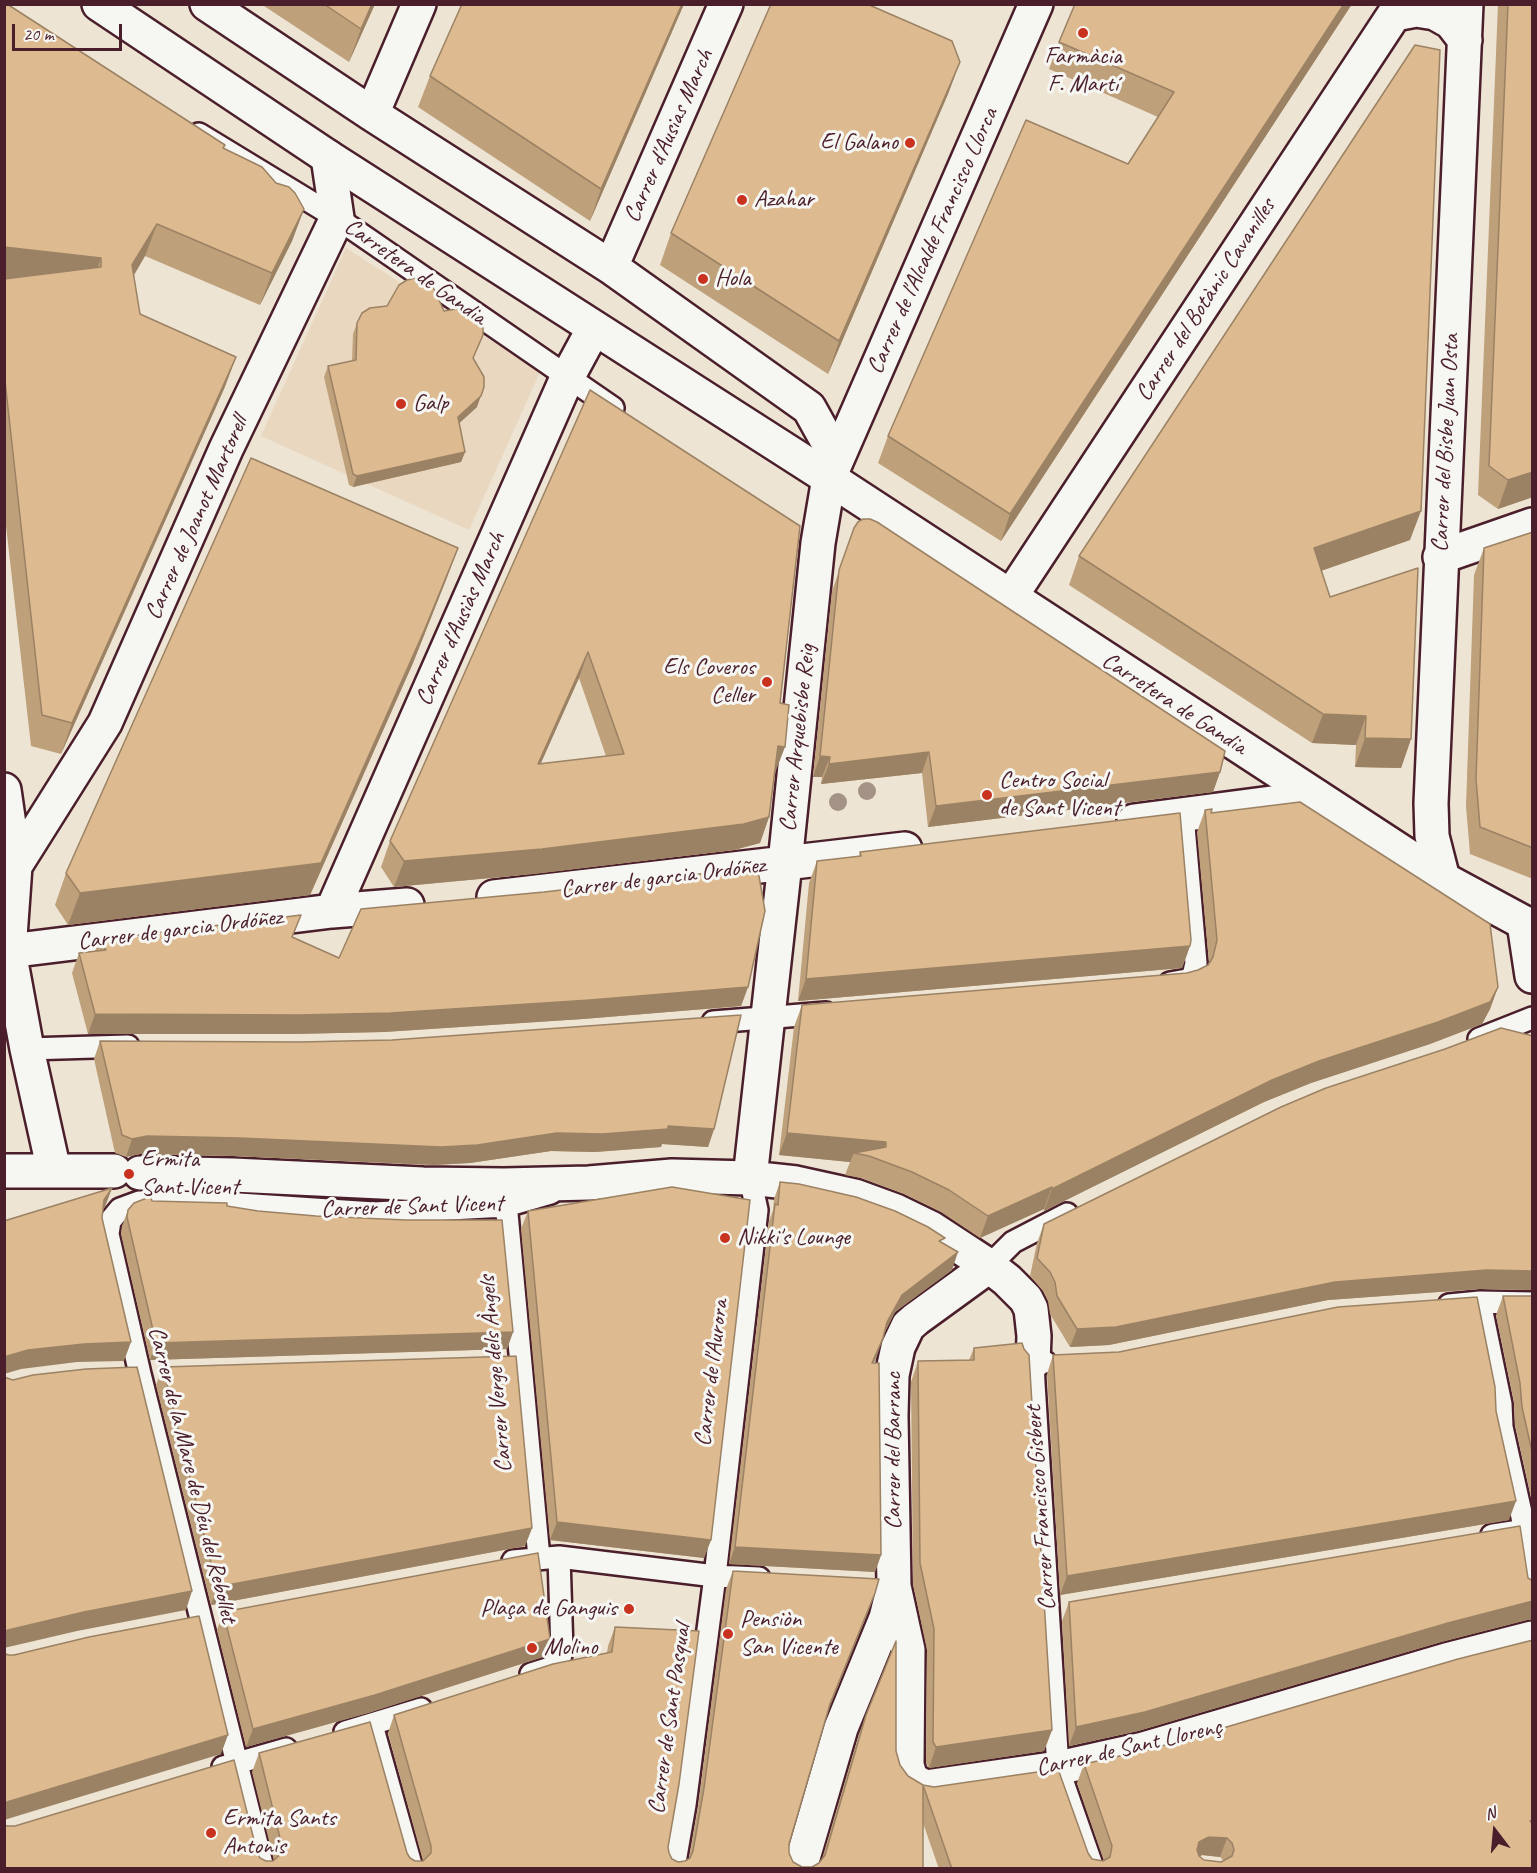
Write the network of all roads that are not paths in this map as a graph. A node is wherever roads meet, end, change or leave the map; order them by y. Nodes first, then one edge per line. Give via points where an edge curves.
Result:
1 (99, 4) edge
2 (207, 4) edge
3 (419, 4) edge
4 (726, 4) edge
5 (1036, 4) edge
6 (1466, 4) edge
7 (1398, 9) edge
8 (1465, 39) junction
9 (372, 114) junction
10 (186, 125) edge
11 (327, 157) junction
12 (337, 218) junction
13 (611, 267) junction
14 (594, 328) junction
15 (567, 378) junction
16 (625, 416) edge
17 (838, 439) junction
18 (829, 478) junction
19 (1533, 525) edge
20 (452, 552) edge
21 (1440, 557) junction
22 (484, 567) junction
23 (1011, 596) junction
24 (4, 790) edge
25 (1317, 797) junction
26 (1183, 815) junction
27 (1101, 825) edge
28 (938, 845) edge
29 (785, 863) junction
30 (15, 866) junction
31 (1443, 879) junction
32 (332, 911) junction
33 (1528, 925) edge
34 (7, 958) edge
35 (1533, 976) edge
36 (1154, 984) edge
37 (850, 1011) edge
38 (768, 1018) junction
39 (1533, 1018) edge
40 (699, 1023) edge
41 (1463, 1045) edge
42 (150, 1046) edge
43 (27, 1048) junction
44 (4, 1171) edge
45 (54, 1171) junction
46 (750, 1178) junction
47 (505, 1195) junction
48 (1088, 1203) edge
49 (125, 1206) joint
50 (989, 1266) junction
51 (1480, 1302) junction
52 (1533, 1303) edge
53 (1428, 1307) edge
54 (520, 1361) junction
55 (497, 1362) edge
56 (1033, 1362) junction
57 (1067, 1362) edge
58 (164, 1373) edge
59 (130, 1374) junction
60 (1524, 1530) junction
61 (1478, 1538) edge
62 (549, 1558) junction
63 (491, 1565) edge
64 (715, 1576) junction
65 (782, 1579) edge
66 (883, 1585) junction
67 (1533, 1589) edge
68 (1071, 1606) edge
69 (1048, 1610) junction
70 (224, 1615) edge
71 (201, 1619) junction
72 (179, 1624) edge
73 (1533, 1638) edge
74 (516, 1679) edge
75 (439, 1703) edge
76 (372, 1725) junction
77 (327, 1737) edge
78 (304, 1744) edge
79 (236, 1763) junction
80 (1058, 1768) junction
81 (203, 1773) edge
82 (263, 1869) edge
83 (412, 1869) edge
84 (674, 1869) edge
85 (800, 1869) edge
86 (1093, 1869) edge

1 - 11 street, Carretera de Gandia
2 - 9 street
3 - 9 street
4 - 13 street, Carrer d'Ausias March
5 - 17 street, Carrer de l'Alcalde Francisco Llorca
6 - 8 street, Carrer del Bisbe Juan Osta
7 - 8 street via 1435,13 1451,22
7 - 23 street, Carrer del Botànic Cavanilles
8 - 21 street, Carrer del Bisbe Juan Osta
9 - 13 street
10 - 12 lane, Carretera de Gandia
11 - 12 street
11 - 14 street, Carretera de Gandia
12 - 15 lane, Carretera de Gandia
12 - 30 street, Carrer de Joanot Martorell via 237,454 105,723
13 - 17 street via 809,408
14 - 15 street, Carrer d'Ausiàs March
14 - 18 street, Carretera de Gandia
15 - 16 lane, Carretera de Gandia
15 - 22 street, Carrer d'Ausiàs March
17 - 18 street, Carrer de l'Alcalde Francisco Llorca
18 - 23 street, Carretera de Gandia
18 - 29 street, Carrer Arquebisbe Reig via 808,537
19 - 21 street
20 - 22 street
21 - 31 street, Carrer del Bisbe Juan Osta via 1431,803 1432,836
22 - 32 street, Carrer d'Ausiàs March
23 - 25 street, Carretera de Gandia
24 - 30 street
25 - 26 street
25 - 31 street, Carretera de Gandia
26 - 27 street
26 - 36 lane via 1196,963 1193,976 1187,980
28 - 29 street, Carrer de garcia Ordóñez
29 - 32 street, Carrer de garcia Ordóñez via 535,893
29 - 38 street, Carrer Arquebisbe Reig
30 - 34 street
31 - 33 street, Carretera de Gandia
32 - 34 street, Carrer de garcia Ordóñez
33 - 35 street
34 - 43 street
37 - 38 lane
38 - 40 lane
38 - 46 street, Carrer Arquebisbe Reig
39 - 41 lane
42 - 43 lane
43 - 45 street
44 - 45 street, Carrer de Sant Vicent
45 - 47 street, Carrer de Sant Vicent via 233,1175
46 - 47 street, Carrer de Sant Vicent via 672,1176
46 - 50 street, Carrer de Sant Vicent via 796,1183 878,1204 931,1228
46 - 64 lane, Carrer de l'Aurora via 757,1210
47 - 49 lane, Carrer de Sant Vicent via 374,1213 172,1201
47 - 54 lane, Carrer Verge dels Àngels
48 - 50 lane, Carrer del Barranc via 1013,1242
49 - 59 lane, Carrer de la Mare de Déu del Rebollet via 110,1221 108,1234
50 - 56 street, Carrer Francisco Gisbert via 1031,1309
50 - 66 street, Carrer del Barranc via 916,1318 898,1347 892,1375
51 - 52 lane
51 - 53 lane
51 - 60 lane
54 - 55 lane
54 - 62 lane, Carrer Verge dels Àngels
56 - 57 lane
56 - 69 lane, Carrer Francisco Gisbert
58 - 59 lane
59 - 71 lane, Carrer de la Mare de Déu del Rebollet
60 - 61 lane
60 - 67 lane
62 - 63 lane
62 - 64 lane
62 - 74 lane, Carrer Verge dels Àngels via 562,1651 559,1662
64 - 65 lane
64 - 84 lane, Carrer de Sant Pasqual
66 - 80 street, Carrer de Sant Llorenç via 908,1650 907,1766 911,1779 925,1787
66 - 85 street, Carrer del Barranc via 886,1618 841,1728
68 - 69 lane
69 - 80 lane, Carrer Francisco Gisbert
70 - 71 lane
71 - 72 lane
71 - 79 lane, Carrer de la Mare de Déu del Rebollet
73 - 80 street, Carrer de Sant Llorenç via 1164,1743
75 - 76 lane
76 - 77 lane
76 - 83 lane
78 - 79 lane
79 - 81 lane
79 - 82 lane, Carrer de la Mare de Déu del Rebollet
80 - 86 lane, Carrer Francisco Gisbert

